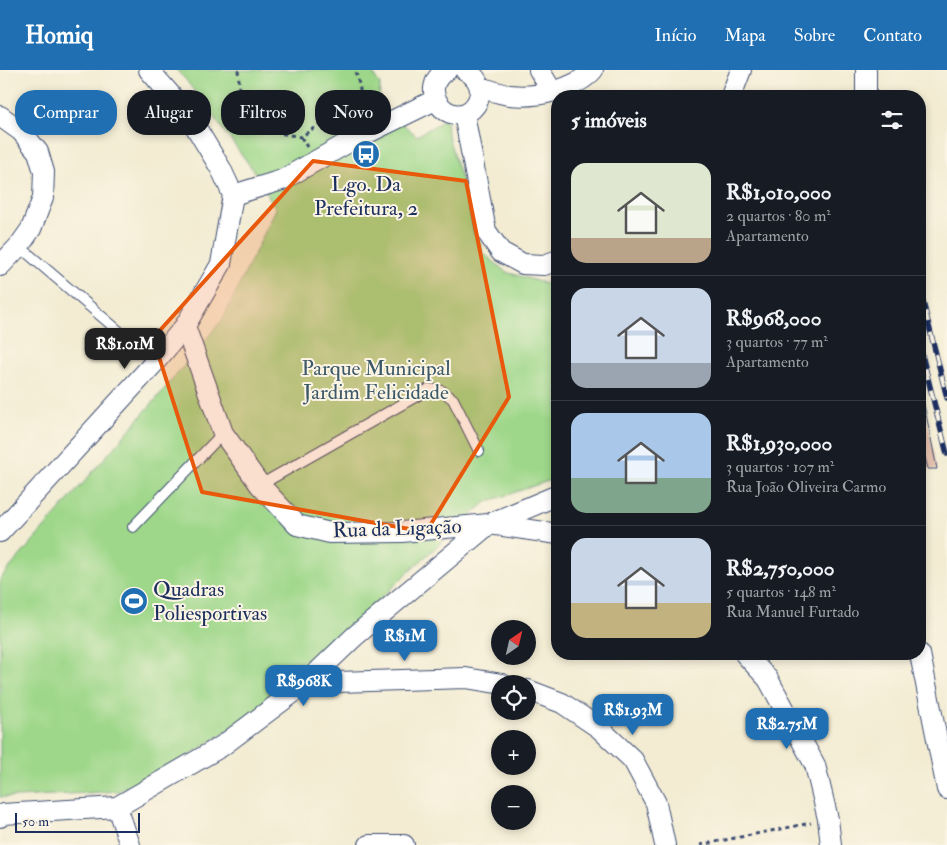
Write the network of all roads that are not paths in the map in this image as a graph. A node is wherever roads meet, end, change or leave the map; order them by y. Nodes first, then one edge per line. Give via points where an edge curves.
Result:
1 (149, 70) edge
2 (465, 70) edge
3 (539, 70) edge
4 (593, 70) edge
5 (740, 70) edge
6 (866, 70) edge
7 (439, 72) edge
8 (480, 87) junction
9 (551, 90) edge
10 (558, 90) edge
11 (733, 90) edge
12 (866, 90) edge
13 (551, 92) edge
14 (436, 100) junction
15 (464, 114) junction
16 (0, 116) edge
17 (233, 195) junction
18 (19, 246) junction
19 (551, 262) edge
20 (0, 266) edge
21 (185, 326) junction
22 (155, 362) junction
23 (223, 433) junction
24 (479, 451) dead end
25 (260, 485) junction
26 (551, 498) edge
27 (489, 524) junction
28 (133, 527) dead end
29 (0, 532) edge
30 (551, 533) edge
31 (751, 660) edge
32 (921, 660) edge
33 (491, 682) edge
34 (306, 683) junction
35 (536, 693) edge
36 (947, 789) edge
37 (117, 807) junction
38 (1, 815) edge
39 (130, 845) edge
40 (369, 845) edge
41 (404, 845) edge
42 (664, 845) edge
43 (831, 845) edge

1 - 17 street via 189,116 221,168
2 - 8 street via 473,75
3 - 9 street
4 - 10 street via 574,84
5 - 11 street
6 - 12 street
7 - 14 street via 433,90
8 - 13 street via 509,95
8 - 15 street via 475,106
14 - 15 street via 450,113
14 - 17 street via 348,142 282,180
15 - 19 street via 486,231 500,252 524,264
16 - 18 street via 21,131 38,152 44,172 43,198 31,228
17 - 21 street via 221,264
18 - 20 street
18 - 22 lane
21 - 22 street
21 - 23 street, Rua da Ligação
22 - 29 street
23 - 25 street, Rua da Ligação
23 - 28 lane
24 - 25 lane via 453,399 442,391 429,389
25 - 27 street, Rua da Ligação via 296,525 330,533 402,532
26 - 27 street
27 - 30 street
27 - 34 street via 356,636
31 - 43 street via 768,679 815,765
32 - 36 street
33 - 34 street via 466,678
34 - 37 street via 222,746
35 - 42 street via 562,703 599,728 632,760 656,803
37 - 38 street
37 - 39 street
40 - 41 street

